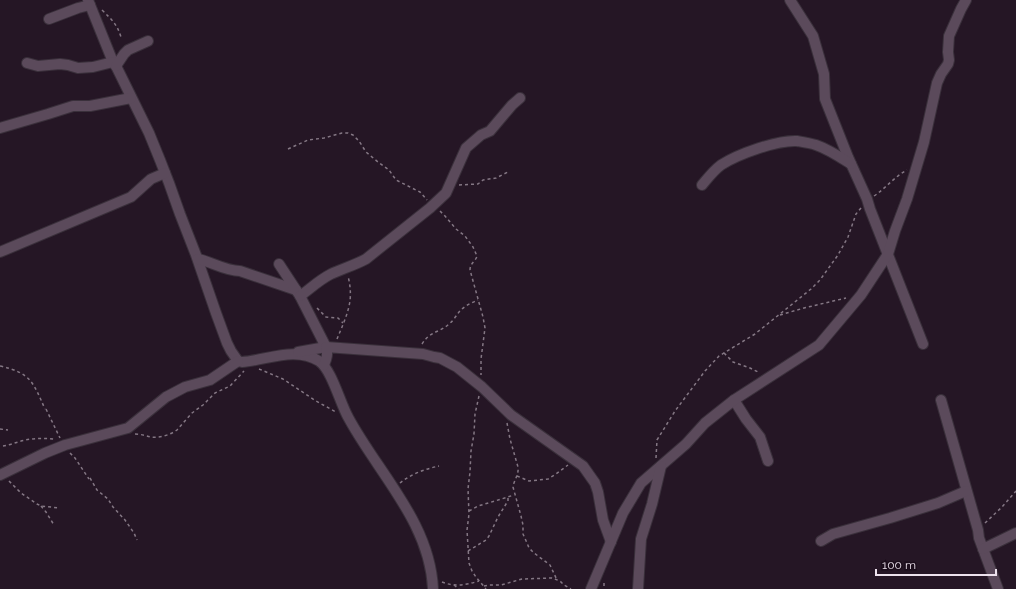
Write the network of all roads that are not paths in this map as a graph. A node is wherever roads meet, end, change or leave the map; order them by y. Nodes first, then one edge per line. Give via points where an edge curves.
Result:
1 (790, 0) edge
2 (966, 0) edge
3 (86, 2) edge
4 (49, 19) dead end
5 (148, 41) dead end
6 (27, 63) dead end
7 (114, 64) junction
8 (131, 98) junction
9 (520, 98) dead end
10 (0, 128) edge
11 (851, 164) junction
12 (165, 173) junction
13 (702, 186) dead end
14 (0, 252) edge
15 (888, 254) junction
16 (198, 259) junction
17 (280, 264) dead end
18 (300, 297) junction
19 (923, 344) dead end
20 (330, 347) junction
21 (288, 354) junction
22 (238, 361) junction
23 (324, 365) junction
24 (734, 400) junction
25 (941, 400) dead end
26 (768, 461) dead end
27 (658, 469) junction
28 (2, 477) edge
29 (966, 491) junction
30 (1016, 533) edge
31 (821, 541) dead end
32 (611, 542) junction
33 (983, 548) junction
34 (432, 584) edge
35 (591, 589) edge
36 (638, 589) edge
37 (998, 589) edge

1 - 11 street via 813,36 824,74 825,99
2 - 15 street via 949,36 948,64 937,83 926,135
3 - 4 street via 78,8
3 - 7 street
5 - 7 street via 128,50
6 - 7 street via 38,66 60,64 78,68
7 - 8 street
8 - 10 street via 90,106 73,106
8 - 12 street
9 - 18 street via 490,131 466,148 452,182 431,207 366,259 318,281
11 - 13 street via 816,145 797,141 782,142 733,158 712,173
11 - 15 street
12 - 14 street via 151,179 131,197
12 - 16 street
15 - 19 street
15 - 24 street via 861,295 819,346
16 - 18 street via 228,270 240,271
16 - 22 street via 216,313 231,351
17 - 18 street
18 - 20 street
20 - 21 street
20 - 23 street
20 - 32 street via 418,354 440,358 457,367 511,415 583,466 595,483
21 - 22 street via 254,364
21 - 23 street via 309,357
22 - 28 street via 210,380 166,397 128,428 65,445
23 - 34 street via 348,417 413,521 429,563
24 - 26 street via 760,438
24 - 27 street via 705,423
25 - 29 street
27 - 32 street via 641,483 623,513
27 - 36 street via 652,504 641,540
29 - 31 street via 931,505 833,534
29 - 33 street
30 - 33 street
32 - 35 street
33 - 37 street

